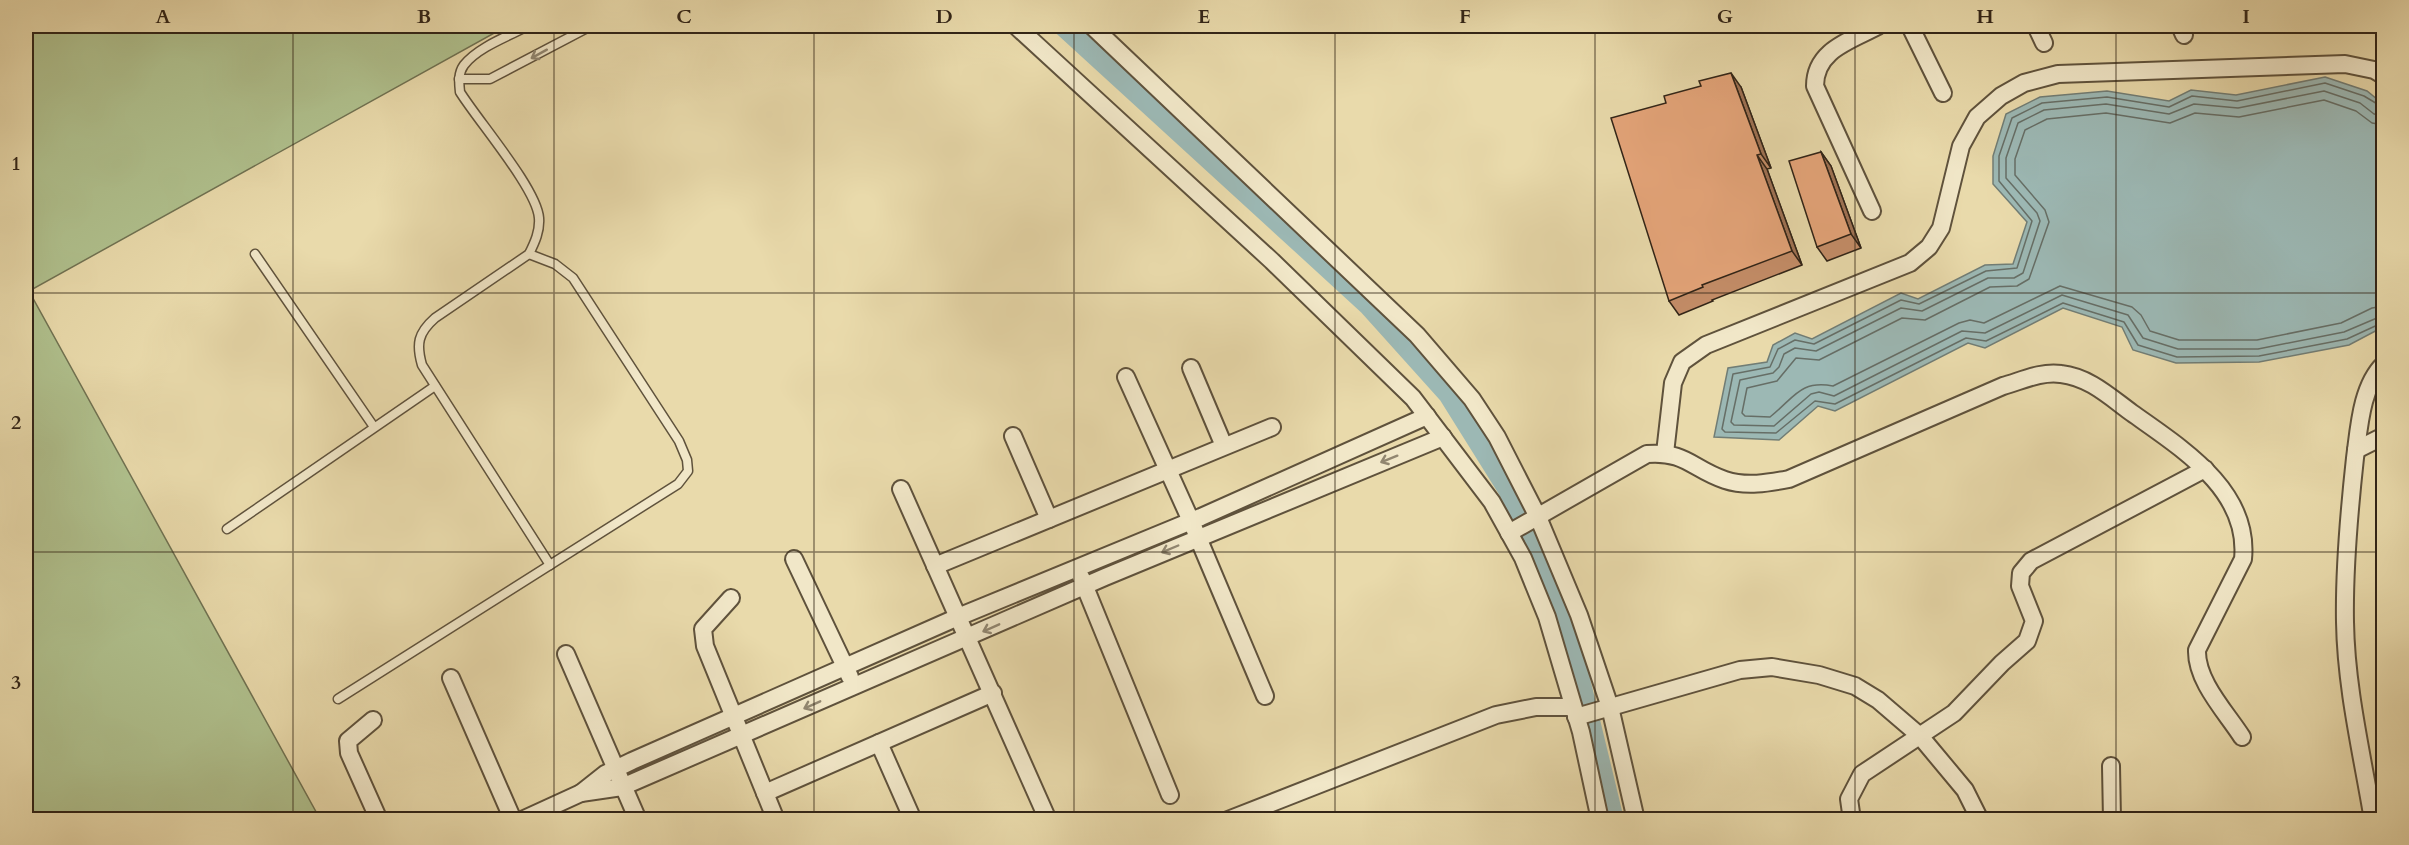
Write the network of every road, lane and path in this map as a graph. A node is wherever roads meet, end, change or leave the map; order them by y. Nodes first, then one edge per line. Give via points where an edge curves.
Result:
1 (528, 26) edge
2 (591, 26) edge
3 (1016, 26) edge
4 (1092, 26) edge
5 (1878, 26) edge
6 (1910, 26) edge
7 (2036, 26) edge
8 (2044, 43) dead end
9 (2384, 76) edge
10 (459, 79) junction
11 (1943, 93) dead end
12 (1872, 211) dead end
13 (255, 254) dead end
14 (529, 254) junction
15 (2384, 364) edge
16 (1191, 368) dead end
17 (1126, 377) dead end
18 (435, 386) junction
19 (1427, 416) junction
20 (374, 427) junction
21 (1272, 427) dead end
22 (1013, 436) dead end
23 (2384, 436) edge
24 (1443, 437) junction
25 (1224, 446) junction
26 (2356, 450) junction
27 (1665, 453) junction
28 (2205, 469) junction
29 (1168, 470) junction
30 (902, 489) dead end
31 (1049, 519) junction
32 (1535, 519) junction
33 (1191, 521) junction
34 (226, 529) dead end
35 (1512, 531) junction
36 (1197, 538) junction
37 (794, 559) dead end
38 (550, 565) junction
39 (935, 566) junction
40 (1078, 568) junction
41 (1084, 586) junction
42 (731, 598) dead end
43 (958, 617) junction
44 (967, 638) junction
45 (566, 654) dead end
46 (845, 667) junction
47 (451, 678) dead end
48 (854, 687) junction
49 (993, 693) junction
50 (1265, 696) dead end
51 (338, 699) dead end
52 (1606, 709) junction
53 (1578, 713) junction
54 (735, 716) junction
55 (373, 720) dead end
56 (742, 736) junction
57 (1920, 736) junction
58 (2242, 737) dead end
59 (879, 743) junction
60 (2111, 766) dead end
61 (617, 769) junction
62 (622, 787) junction
63 (581, 793) junction
64 (765, 793) junction
65 (1170, 795) dead end
66 (379, 819) edge
67 (513, 819) edge
68 (522, 819) edge
69 (638, 819) edge
70 (776, 819) edge
71 (913, 819) edge
72 (1048, 819) edge
73 (1228, 819) edge
74 (1600, 819) edge
75 (1636, 819) edge
76 (1852, 819) edge
77 (1980, 819) edge
78 (2112, 819) edge
79 (2373, 819) edge

1 - 10 lane via 482,51 464,65
2 -> 10 lane via 490,79
3 - 19 street via 1272,261
4 - 32 street via 1417,334 1472,399 1497,437
5 - 12 street via 1833,51 1815,72 1815,86
6 - 11 street
7 - 8 street
9 - 27 street via 2345,64 2058,74 2024,83 1977,117 1961,146 1941,228 1929,247 1910,262 1706,345 1682,362 1673,383
10 - 14 lane via 460,92 530,194 539,217 537,238
13 - 20 lane
14 - 18 lane via 422,329 417,347 422,365
14 - 38 lane via 555,264 573,278 678,441 688,471 678,484
15 - 26 street via 2368,389
16 - 25 street
17 - 29 street
18 - 20 lane
18 - 38 lane
19 - 24 street
19 - 33 street
20 - 34 lane
21 - 25 street
22 - 31 street
23 - 26 street
24 - 35 street
24 -> 36 street
25 - 29 street
26 - 79 street via 2346,545 2345,623
27 - 28 street via 1681,456 1726,480 1758,485 1790,479 2003,386 2059,373 2085,379
27 - 32 street via 1647,454
28 - 57 street via 2031,561 2021,573 2020,586 2034,621 2028,641 1954,713
28 - 58 street via 2222,488 2239,519 2245,543 2238,574 2197,650 2197,662
29 - 31 street
29 - 33 street
30 - 39 street
31 - 39 street
32 - 35 street
32 - 52 street via 1579,615
33 - 36 street
33 - 40 street
35 - 53 street via 1547,617
36 -> 41 street
36 - 50 street
37 - 46 street
38 - 51 lane
39 - 43 street
40 - 41 street
40 - 43 street
41 -> 44 street
41 - 65 street
42 - 54 street via 703,629 705,646
43 - 44 street
43 - 46 street
44 - 48 street
44 - 49 street
45 - 61 street
46 - 48 street
46 - 54 street
47 - 67 street
48 -> 56 street
49 - 59 street
49 - 72 street
52 - 53 street
52 - 57 street via 1740,670 1772,667 1855,686
52 - 75 street
53 - 73 street via 1536,707 1496,715
53 - 74 street
54 - 56 street
54 - 61 street
55 - 66 street via 348,741
56 - 62 street
56 - 64 street
57 - 76 street via 1862,774 1849,799
57 - 77 street via 1965,790
59 - 64 street
59 - 71 street
60 - 78 street
61 - 62 street
61 - 63 street
62 - 63 street
62 - 69 street
63 - 68 street
64 - 70 street

